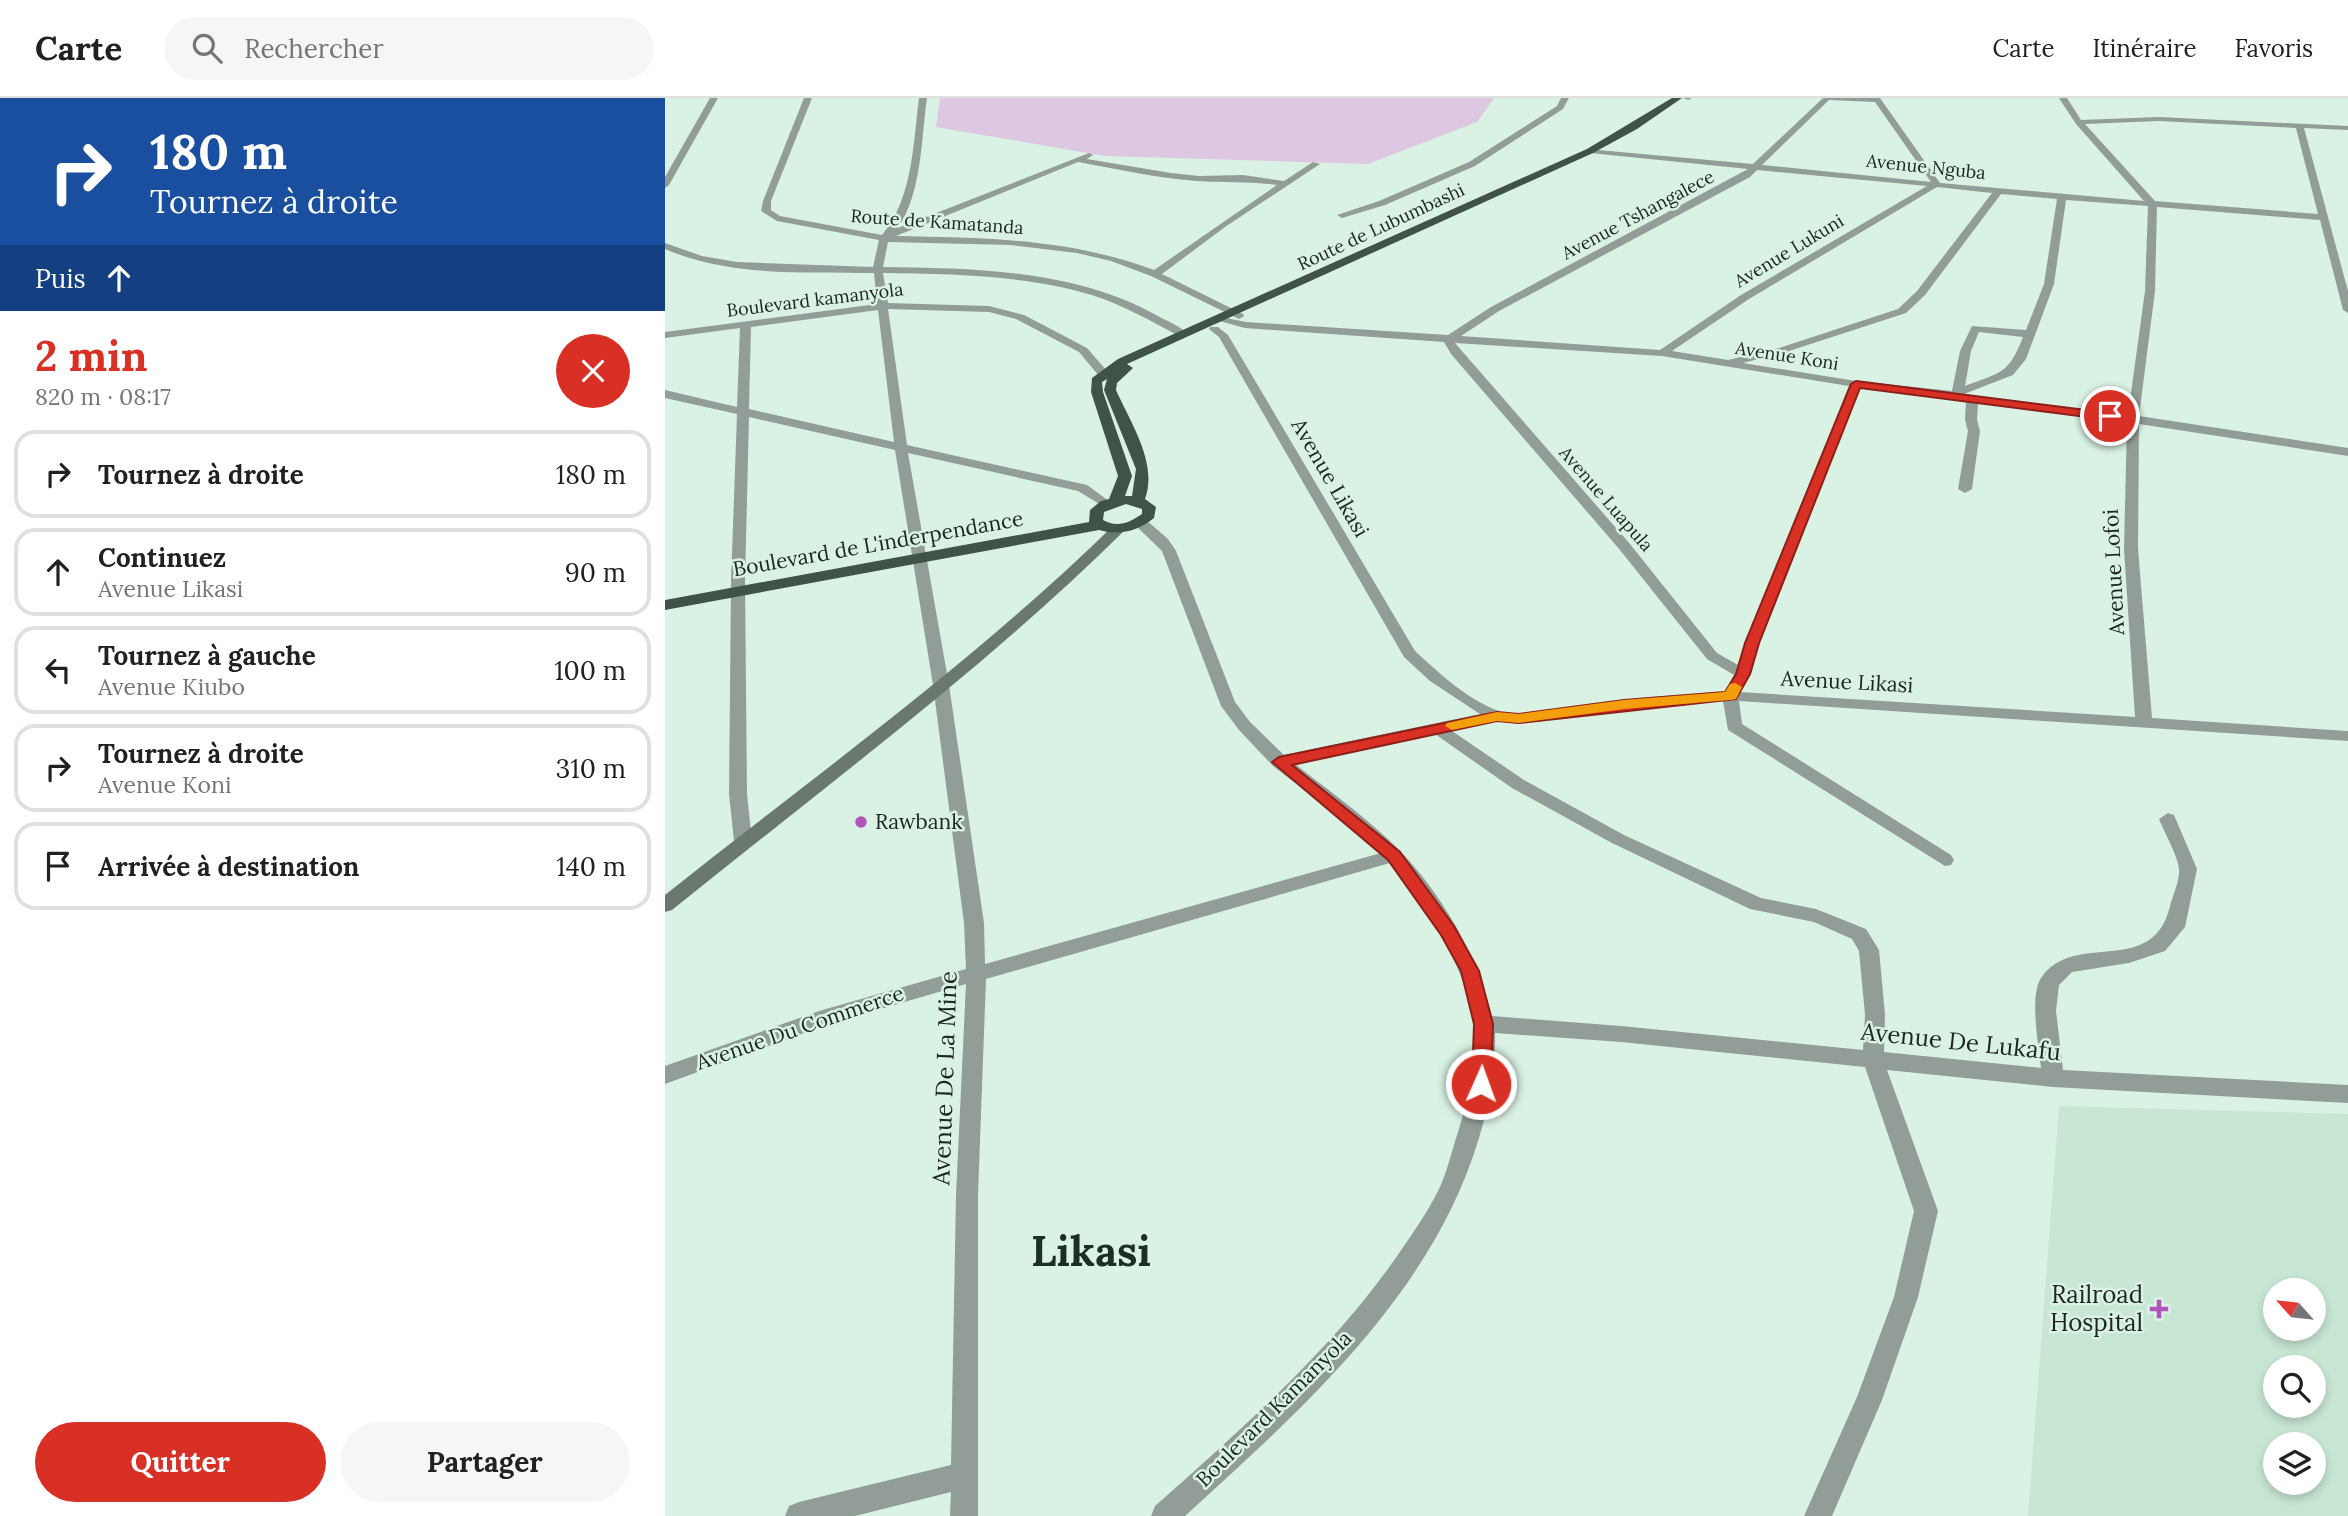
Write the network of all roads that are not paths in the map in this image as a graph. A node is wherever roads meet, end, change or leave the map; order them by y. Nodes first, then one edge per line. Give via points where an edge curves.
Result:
1 (714, 98) edge
2 (808, 98) edge
3 (923, 98) edge
4 (1565, 98) edge
5 (1678, 98) edge
6 (1688, 98) edge
7 (1827, 98) edge
8 (2063, 98) edge
9 (1877, 99) edge
10 (2078, 122) junction
11 (2299, 124) junction
12 (2348, 128) edge
13 (1595, 152) junction
14 (1089, 155) dead end
15 (1078, 160) junction
16 (1316, 164) dead end
17 (1754, 167) junction
18 (1285, 184) junction
19 (1937, 184) junction
20 (665, 185) edge
21 (1999, 190) junction
22 (2062, 197) junction
23 (2153, 205) junction
24 (1342, 215) dead end
25 (2322, 217) junction
26 (883, 238) junction
27 (665, 246) edge
28 (878, 269) junction
29 (1155, 274) junction
30 (882, 306) junction
31 (2348, 310) edge
32 (1227, 320) junction
33 (745, 324) junction
34 (1183, 334) junction
35 (2029, 334) junction
36 (665, 335) edge
37 (1448, 340) junction
38 (1663, 353) junction
39 (1722, 364) junction
40 (1106, 378) junction
41 (1856, 384) junction
42 (665, 394) edge
43 (1955, 394) junction
44 (1972, 398) junction
45 (744, 411) junction
46 (2133, 419) junction
47 (901, 448) junction
48 (2348, 452) edge
49 (1965, 489) dead end
50 (1137, 501) junction
51 (1111, 503) junction
52 (1096, 521) junction
53 (1141, 523) junction
54 (1118, 528) junction
55 (917, 552) junction
56 (738, 585) junction
57 (665, 595) edge
58 (665, 605) edge
59 (1743, 674) junction
60 (941, 685) junction
61 (1730, 696) junction
62 (1497, 716) junction
63 (2144, 723) junction
64 (1439, 729) junction
65 (2348, 736) edge
66 (1279, 762) junction
67 (2168, 819) dead end
68 (743, 841) junction
69 (1394, 856) junction
70 (1945, 860) dead end
71 (665, 905) edge
72 (976, 974) junction
73 (1484, 1024) junction
74 (1873, 1060) junction
75 (665, 1075) edge
76 (2053, 1079) junction
77 (2348, 1094) edge
78 (963, 1476) junction
79 (799, 1516) edge
80 (964, 1516) edge
81 (1165, 1516) edge
82 (1818, 1516) edge

1 - 20 street
2 - 26 street, Route de Kamatanda via 766,211 798,224
3 - 26 street via 903,211
4 - 24 street via 1560,107 1472,164 1383,203
5 - 13 highway, Route de Lubumbashi
6 - 13 highway, Route de Lubumbashi
7 - 9 street
7 - 17 street, Avenue Tshangalece
8 - 10 street
9 - 19 street
10 - 11 street via 2159,119
10 - 23 street
11 - 12 street
11 - 25 street
13 - 17 street, Avenue Nguba
13 - 32 highway, Route de Lubumbashi
14 - 15 street
15 - 18 street via 1171,176
15 - 26 street
16 - 18 street
17 - 19 street, Avenue Nguba
17 - 37 street, Avenue Tshangalece via 1747,175 1495,309
18 - 29 street
19 - 21 street, Avenue Nguba
19 - 38 street, Avenue Lukuni via 1745,298
21 - 22 street, Avenue Nguba
21 - 39 street via 1921,293 1902,311 1782,350
22 - 23 street, Avenue Nguba
22 - 35 street via 2049,284
23 - 25 street, Avenue Nguba
23 - 46 street, Avenue Lofoi via 2150,291
25 - 31 street
26 - 28 street, Avenue De La Mine
26 - 29 street, Route de Kamatanda via 1010,242 1077,250
27 - 28 street via 705,261 732,265
28 - 30 street, Avenue De La Mine
28 - 34 street via 955,270 1047,280 1136,307
29 - 32 street, Route de Kamatanda via 1181,285
30 - 33 street, Boulevard kamanyola
30 - 40 street, Boulevard kamanyola via 954,306 1020,317 1083,350
30 - 47 street, Avenue De La Mine
32 - 34 highway, Route de Lubumbashi
32 - 37 street, Avenue Koni
32 - 40 highway, Route de Lubumbashi
32 - 62 street, Avenue Likasi via 1223,335 1409,654 1436,678
33 - 36 street, Boulevard kamanyola
33 - 45 street
34 - 40 highway, Route de Lubumbashi via 1122,362
35 - 43 street via 2009,373
35 - 43 street via 1976,328
37 - 38 street, Avenue Koni
37 - 59 street, Avenue Luapula via 1712,656
38 - 39 street, Avenue Koni
39 - 41 street, Avenue Koni
40 - 50 highway via 1143,469
40 - 51 highway via 1097,392 1125,476
41 - 43 street, Avenue Koni
41 - 59 street
42 - 45 street
43 - 44 street, Avenue Koni
44 - 46 street, Avenue Koni
44 - 49 street via 1975,431
45 - 47 street
45 - 56 street
46 - 48 street, Avenue Koni
46 - 63 street, Avenue Lofoi via 2131,549
47 - 51 street via 1082,488
47 - 55 street, Avenue De La Mine
50 - 51 highway
50 - 53 highway via 1149,507 1149,515
51 - 52 highway
52 - 54 highway
52 - 55 highway, Boulevard de L'inderpendance
53 - 54 highway
53 - 66 street, Boulevard Kamanyola via 1169,551 1227,703
54 - 60 main road via 1069,578
55 - 56 highway, Boulevard de L'inderpendance
55 - 60 street, Avenue De La Mine
56 - 57 highway, Boulevard de L'inderpendance
56 - 58 highway, Boulevard de L'inderpendance
56 - 68 street via 738,794
59 - 61 street
60 - 68 main road
60 - 72 street, Avenue De La Mine via 974,923
61 - 62 street, Avenue Likasi via 1519,719
61 - 63 street, Avenue Likasi
61 - 70 street via 1734,726
62 - 64 street
63 - 65 street, Avenue Likasi
64 - 66 street
64 - 74 street via 1518,784 1618,839 1757,904 1816,916 1860,934 1869,950 1875,1015
66 - 69 street, Boulevard Kamanyola
67 - 76 street via 2188,869 2175,928 2158,946 2129,956 2066,965 2049,982 2046,1011
68 - 71 main road
69 - 72 street, Avenue Du Commerce
69 - 73 street, Boulevard Kamanyola via 1448,931 1470,971
72 - 75 street, Avenue Du Commerce via 909,989
72 - 78 street, Avenue De La Mine
73 - 74 street, Avenue De Lukafu
73 - 81 street, Boulevard Kamanyola via 1474,1119 1448,1193 1427,1231 1401,1271 1313,1376
74 - 76 street, Avenue De Lukafu
74 - 82 street via 1926,1211 1906,1297 1869,1400
76 - 77 street, Avenue De Lukafu
78 - 79 street
78 - 80 street, Avenue De La Mine

